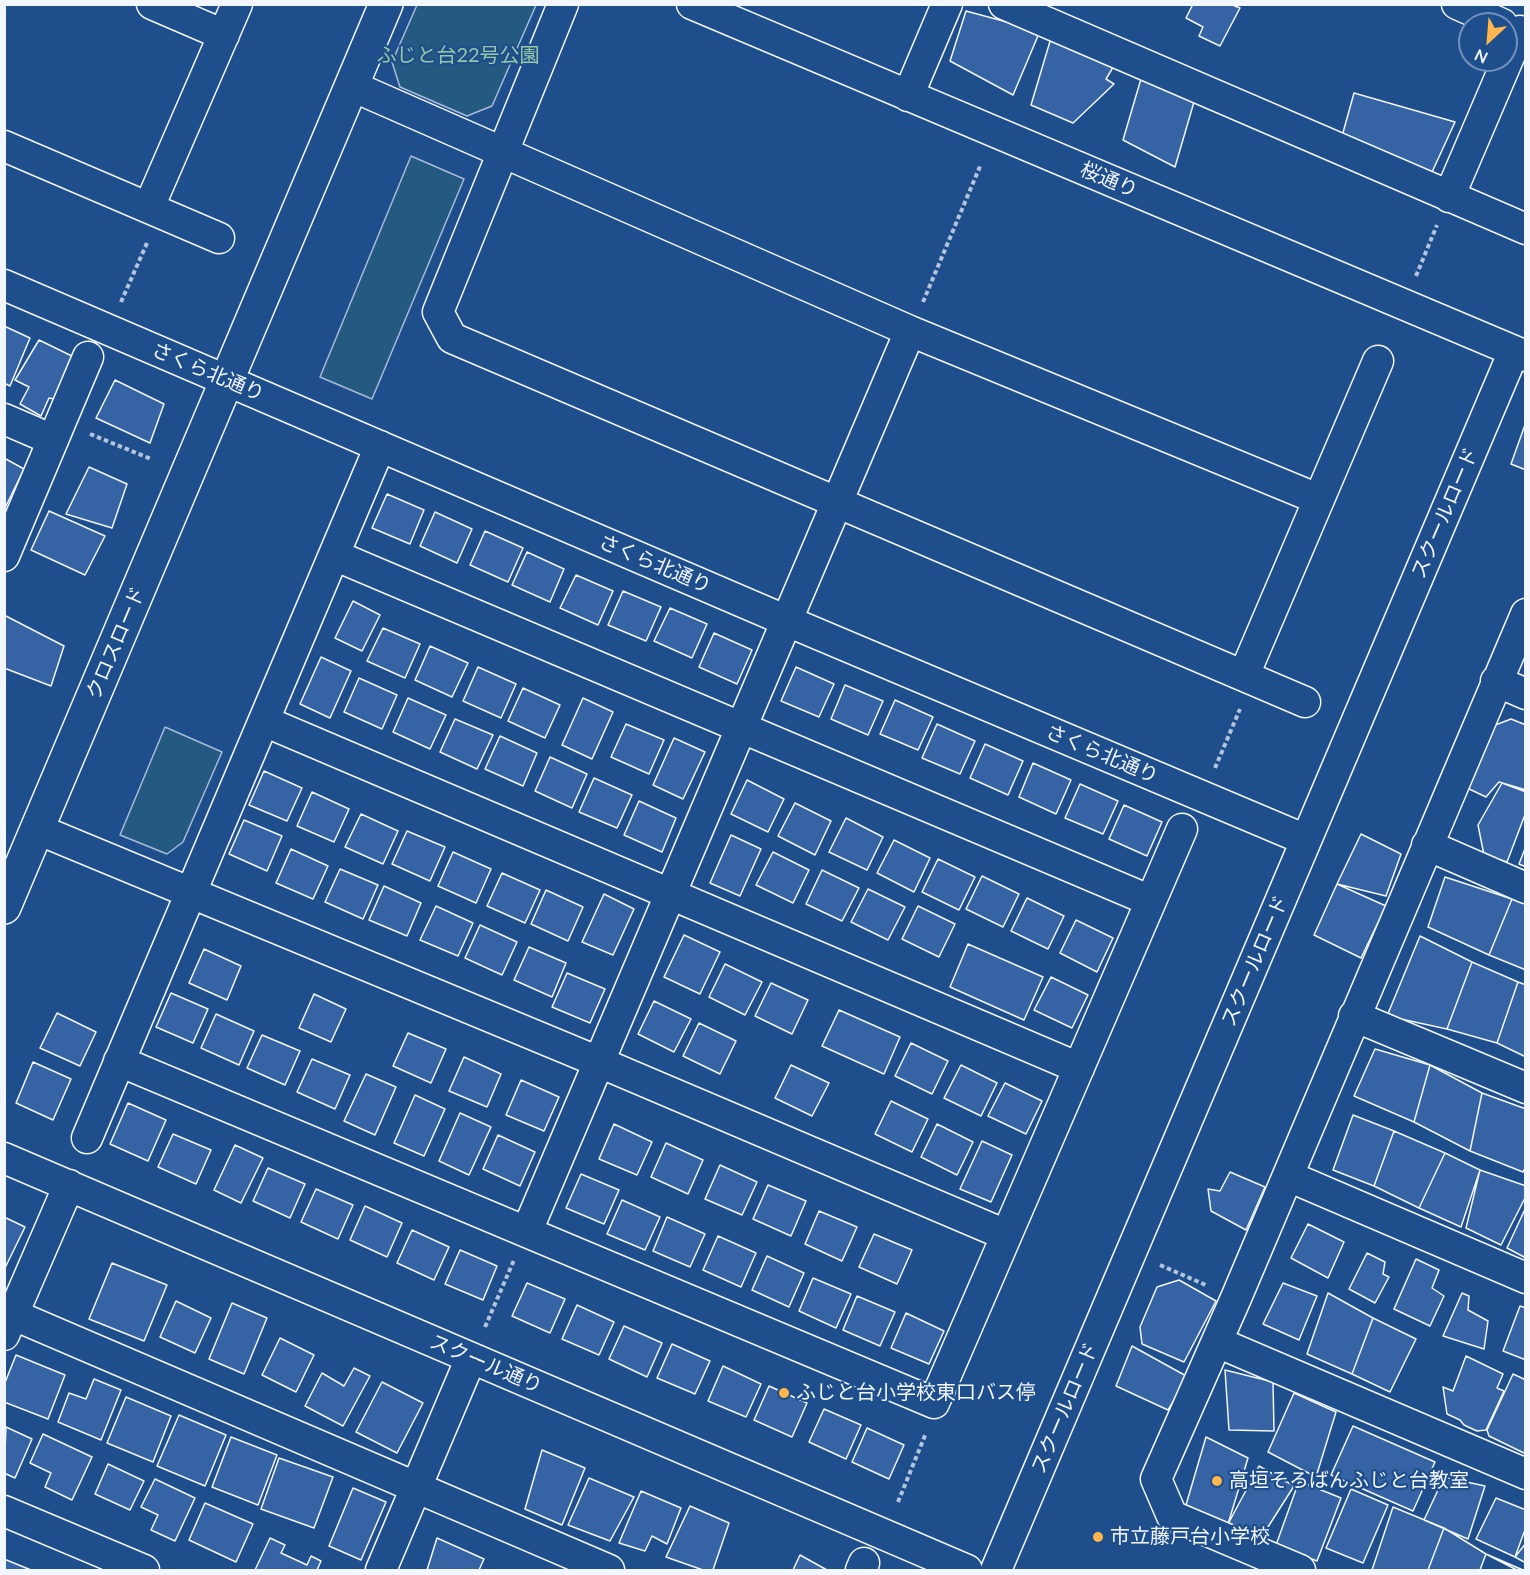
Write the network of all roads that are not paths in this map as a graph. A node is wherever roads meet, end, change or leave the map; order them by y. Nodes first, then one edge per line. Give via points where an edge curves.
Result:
1 (152, 4) edge
2 (237, 4) edge
3 (386, 4) edge
4 (563, 4) edge
5 (692, 4) edge
6 (947, 4) edge
7 (1004, 4) edge
8 (1457, 4) edge
9 (1475, 12) edge
10 (224, 35) junction
11 (1497, 72) edge
12 (352, 86) junction
13 (908, 96) junction
14 (4, 146) edge
15 (502, 152) junction
16 (1449, 196) junction
17 (154, 210) junction
18 (1526, 229) edge
19 (219, 238) dead end
20 (4, 285) edge
21 (910, 331) junction
22 (1520, 354) edge
23 (88, 357) dead end
24 (1378, 361) dead end
25 (227, 380) junction
26 (4, 419) edge
27 (57, 431) junction
28 (380, 446) junction
29 (1318, 499) junction
30 (837, 501) junction
31 (334, 555) junction
32 (4, 556) edge
33 (1526, 614) edge
34 (787, 621) junction
35 (1496, 681) junction
36 (1244, 687) junction
37 (1526, 694) edge
38 (1305, 702) dead end
39 (264, 721) junction
40 (741, 727) junction
41 (37, 829) junction
42 (1182, 829) dead end
43 (1306, 840) junction
44 (1427, 845) junction
45 (1526, 888) edge
46 (191, 891) junction
47 (670, 894) junction
48 (1151, 901) junction
49 (4, 907) edge
50 (1354, 1016) junction
51 (119, 1061) junction
52 (599, 1062) junction
53 (1079, 1068) junction
54 (1526, 1088) edge
55 (87, 1138) dead end
56 (4, 1158) edge
57 (1288, 1176) junction
58 (69, 1185) junction
59 (526, 1232) junction
60 (1006, 1235) junction
61 (1526, 1278) edge
62 (9, 1325) edge
63 (1217, 1342) junction
64 (471, 1358) junction
65 (1526, 1474) edge
66 (415, 1488) junction
67 (4, 1511) edge
68 (144, 1570) edge
69 (381, 1570) edge
70 (609, 1570) edge
71 (967, 1570) edge
72 (996, 1570) edge
73 (1300, 1570) edge

1 - 10 street
2 - 10 street
3 - 12 street, クロスロード
4 - 15 street
5 - 13 street, 桜通り
6 - 13 street
7 - 16 street
8 - 9 street
10 - 17 street
11 - 16 street
12 - 15 street
12 - 25 street, クロスロード
13 - 22 street, 桜通り
14 - 17 street
15 - 21 street
15 - 30 street via 438,312 452,338
16 - 18 street
17 - 19 street
20 - 25 street, さくら北通り
21 - 29 street
21 - 30 street
22 - 43 street, スクールロード
23 - 27 street
24 - 29 street
25 - 28 street, さくら北通り
25 - 41 street, クロスロード
26 - 27 street
27 - 32 street
28 - 31 street
28 - 34 street, さくら北通り
29 - 36 street
30 - 34 street
30 - 36 street
31 - 39 street
31 - 40 street
33 - 35 street
34 - 40 street
34 - 43 street, さくら北通り
35 - 37 street
35 - 44 street
36 - 38 street
39 - 46 street
39 - 47 street
40 - 47 street
40 - 48 street
41 - 46 street
41 - 49 street, クロスロード
42 - 48 street
43 - 72 street, スクールロード
44 - 45 street
44 - 50 street
46 - 51 street
46 - 52 street
47 - 52 street
47 - 53 street
48 - 53 street
50 - 54 street
50 - 57 street
51 - 55 street
51 - 59 street
52 - 59 street
52 - 60 street
53 - 60 street
56 - 58 street, スクール通り
57 - 61 street
57 - 63 street
58 - 62 street
58 - 64 street, スクール通り
59 - 60 street via 934,1403
62 - 66 street
63 - 65 street
63 - 73 street via 1156,1479 1172,1516
64 - 66 street
64 - 71 street, スクール通り
66 - 69 street
66 - 70 street
67 - 68 street

